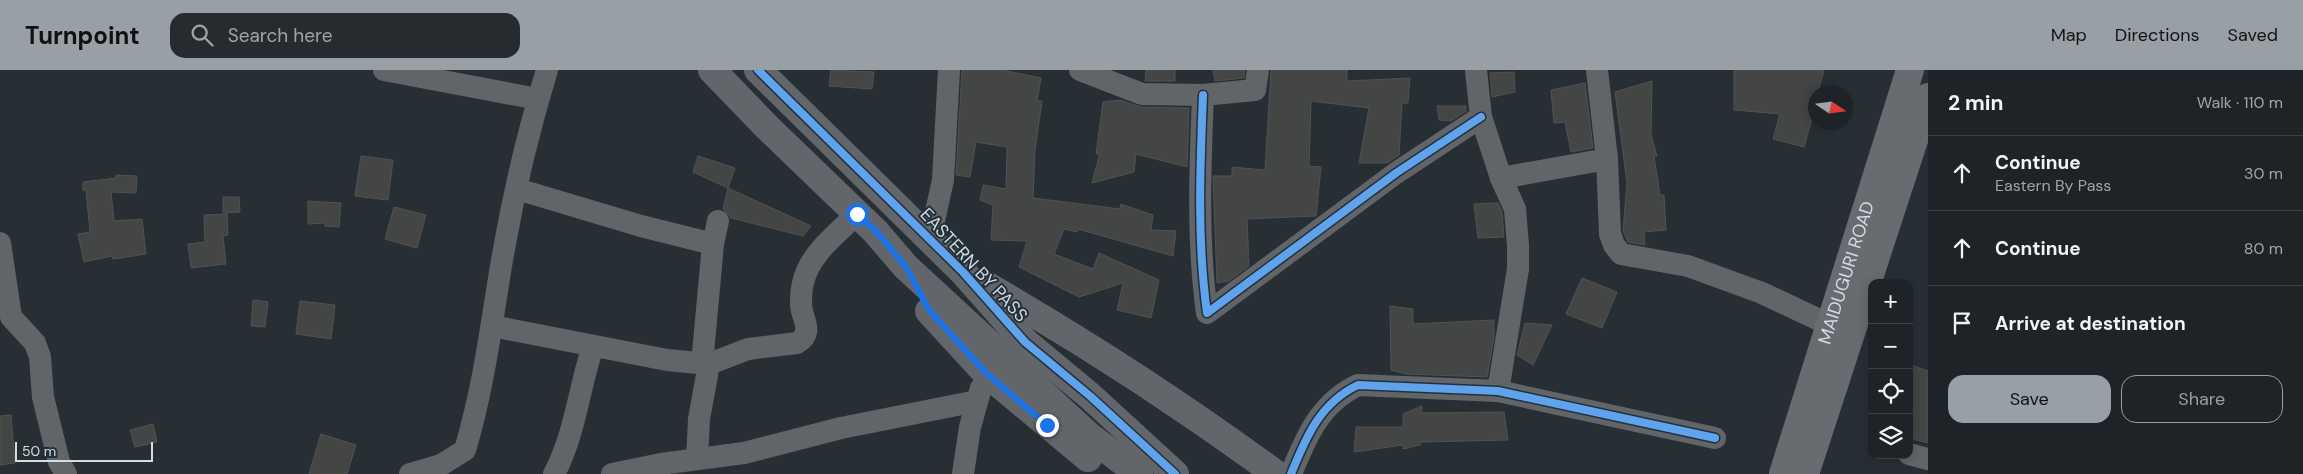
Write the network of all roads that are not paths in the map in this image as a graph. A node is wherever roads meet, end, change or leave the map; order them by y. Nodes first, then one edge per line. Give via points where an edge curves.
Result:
1 (384, 70) edge
2 (547, 70) edge
3 (712, 70) edge
4 (758, 70) edge
5 (949, 70) edge
6 (1080, 70) edge
7 (1258, 70) edge
8 (1476, 70) edge
9 (1597, 70) edge
10 (1910, 70) edge
11 (1203, 95) junction
12 (1928, 97) edge
13 (538, 99) junction
14 (1481, 117) junction
15 (1921, 146) edge
16 (1607, 159) junction
17 (1500, 178) junction
18 (517, 189) junction
19 (857, 214) junction
20 (718, 221) dead end
21 (930, 239) junction
22 (0, 243) edge
23 (713, 244) junction
24 (906, 267) junction
25 (963, 272) junction
26 (1830, 325) junction
27 (492, 326) junction
28 (10, 328) edge
29 (593, 346) junction
30 (706, 364) junction
31 (986, 373) junction
32 (1498, 391) junction
33 (977, 401) junction
34 (1716, 438) dead end
35 (1913, 455) edge
36 (1928, 458) edge
37 (697, 459) junction
38 (66, 474) edge
39 (410, 474) edge
40 (554, 474) edge
41 (612, 474) edge
42 (963, 474) edge
43 (1108, 474) edge
44 (1139, 474) edge
45 (1174, 474) edge
46 (1276, 474) edge
47 (1291, 474) edge
48 (1783, 474) edge
49 (1804, 474) edge

1 - 13 street
2 - 13 street
3 - 19 main road
4 - 21 main road, EASTERN BY PASS
5 - 21 street via 943,180
6 - 11 street via 1142,94
7 - 11 street via 1255,90
8 - 14 street
9 - 16 street
10 - 26 highway, MAIDUGURI ROAD
11 - 14 street via 1199,179 1201,256 1208,313 1396,173
12 - 15 highway, MAIDUGURI ROAD
13 - 18 street
14 - 17 street
15 - 49 highway, MAIDUGURI ROAD
16 - 17 street
16 - 26 street via 1610,234 1621,254 1688,266 1762,293
17 - 32 street via 1515,210 1518,269
18 - 23 street
18 - 27 street
19 - 24 main road
19 - 30 street via 807,268 802,285 801,307 807,331 803,340 748,349
20 - 23 street
21 - 25 main road, EASTERN BY PASS
22 - 28 street
23 - 30 street
24 - 31 main road via 929,310
24 - 44 main road via 1088,435
25 - 45 main road, EASTERN BY PASS via 1025,342 1090,396
25 - 46 main road via 1068,332
26 - 48 highway, MAIDUGURI ROAD
27 - 29 street
27 - 39 street via 479,404 464,450 441,465
28 - 38 street via 35,343 40,357 43,397 59,462
29 - 30 street
29 - 40 street via 568,440
30 - 37 street
31 - 33 street
31 - 43 main road
32 - 34 street
32 - 47 street via 1358,385 1343,392 1315,421
33 - 37 street via 841,428 744,454
33 - 42 street
35 - 36 street
37 - 41 street

